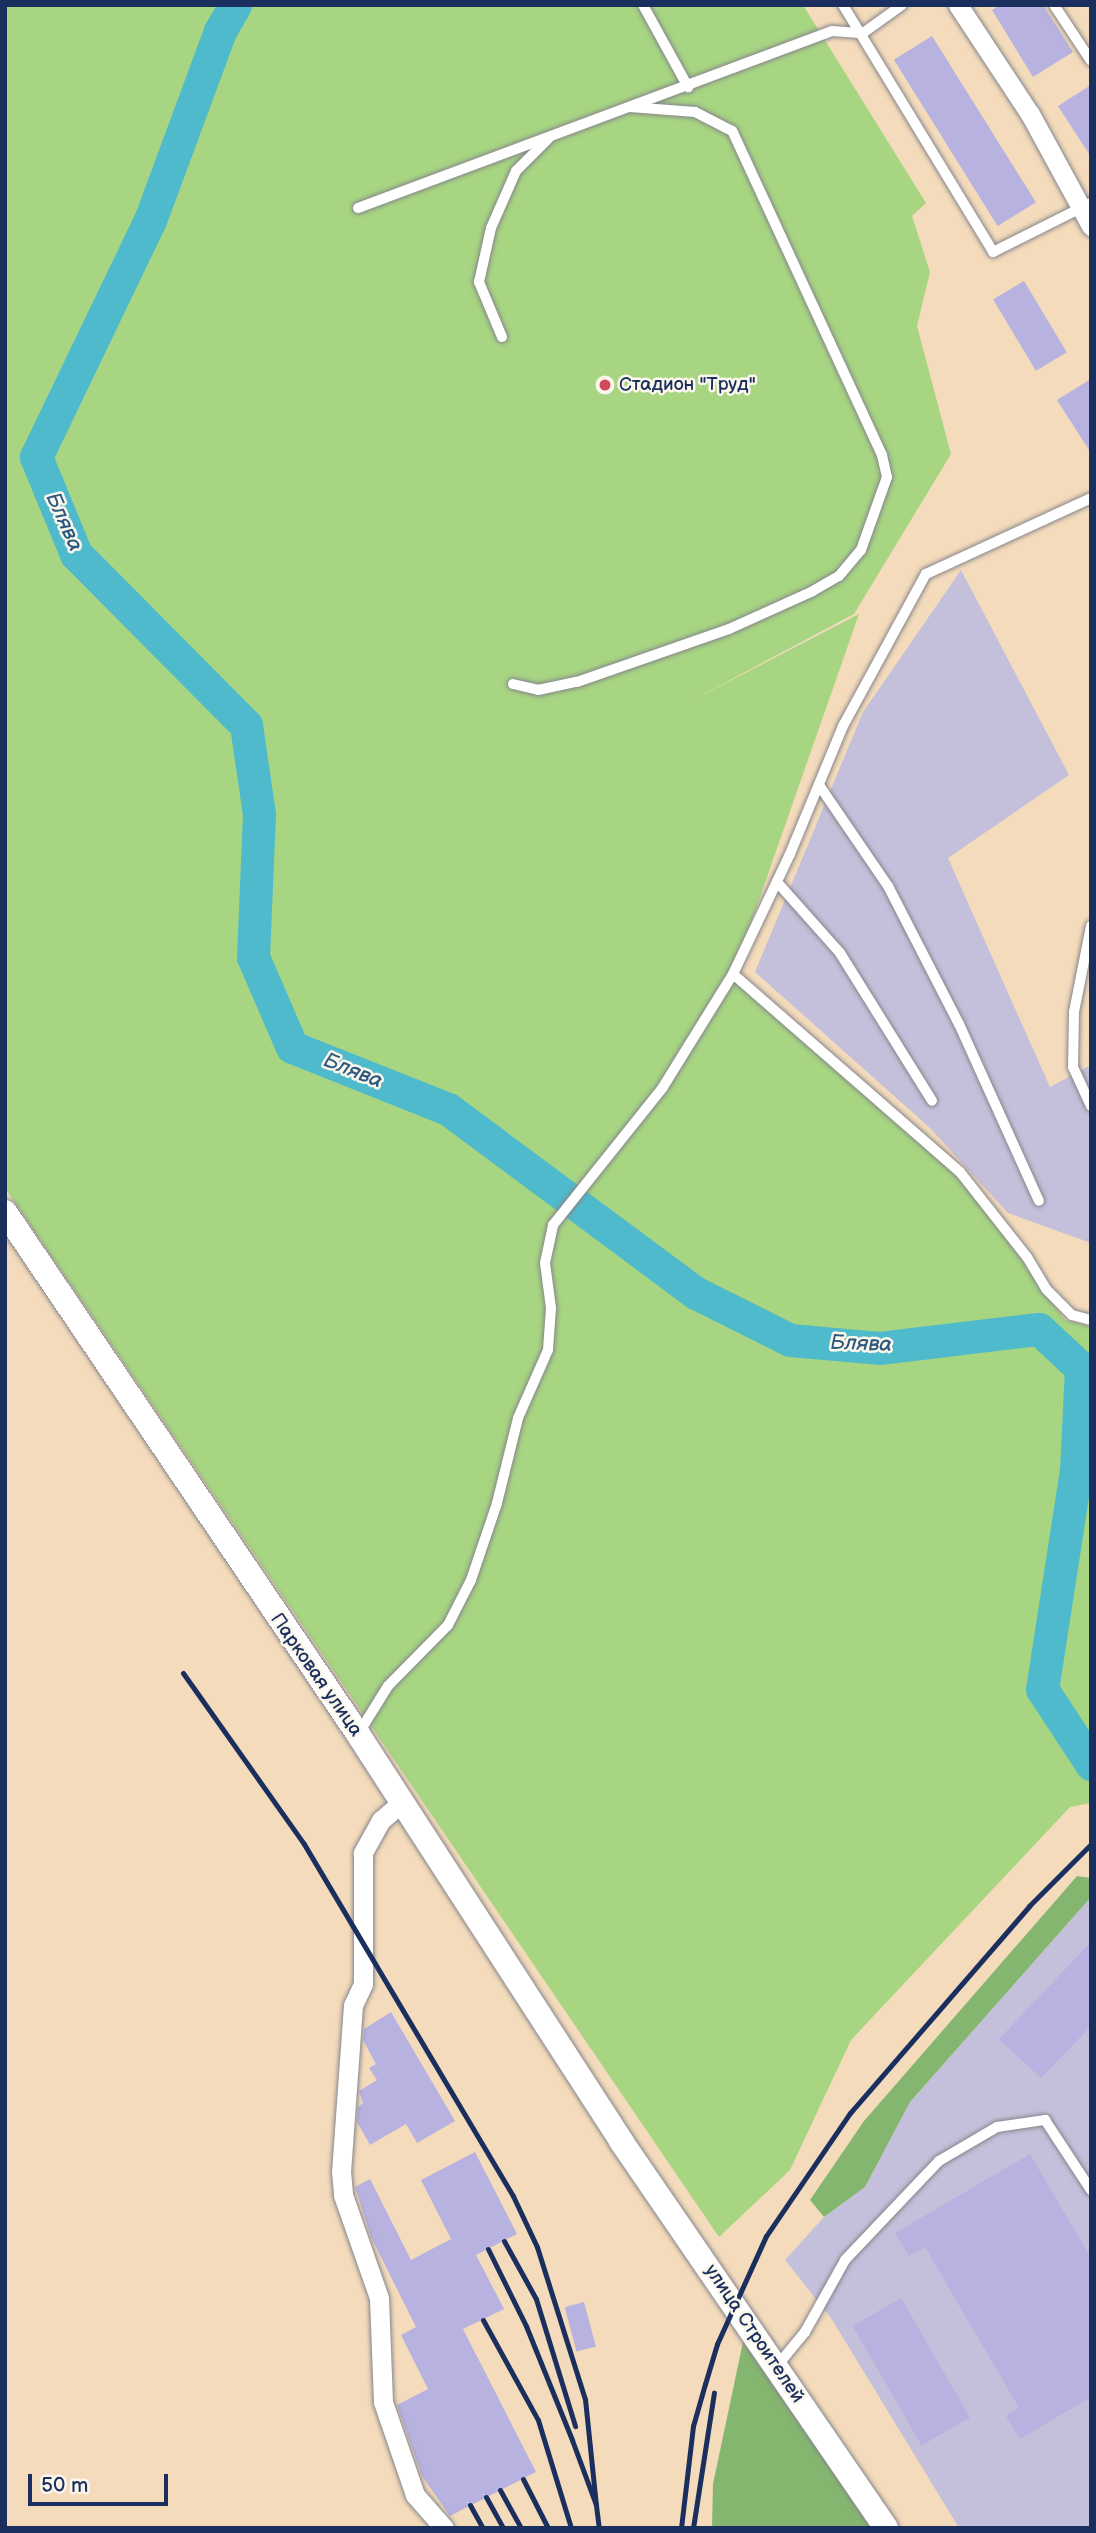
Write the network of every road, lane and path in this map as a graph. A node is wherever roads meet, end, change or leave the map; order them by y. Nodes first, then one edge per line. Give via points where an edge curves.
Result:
1 (643, 5) edge
2 (844, 5) edge
3 (902, 5) edge
4 (958, 5) edge
5 (1054, 5) edge
6 (863, 33) junction
7 (1091, 61) edge
8 (688, 87) junction
9 (630, 107) junction
10 (552, 135) junction
11 (358, 208) dead end
12 (1088, 213) edge
13 (502, 337) dead end
14 (1091, 498) edge
15 (513, 684) dead end
16 (819, 785) junction
17 (777, 882) junction
18 (1091, 926) edge
19 (733, 974) junction
20 (932, 1101) dead end
21 (1091, 1106) edge
22 (1039, 1201) dead end
23 (5, 1212) edge
24 (1091, 1320) edge
25 (358, 1734) junction
26 (402, 1802) junction
27 (621, 2141) joint
28 (1091, 2190) edge
29 (777, 2367) junction
30 (444, 2528) edge
31 (886, 2528) edge

1 - 8 lane
2 - 6 lane
3 - 6 lane
4 - 12 street
5 - 7 lane
6 - 8 lane via 832,31
6 - 12 lane via 993,252
8 - 9 lane
9 - 10 lane
9 - 15 lane via 695,112 732,131 882,455 887,477 861,550 830,582 729,629 577,682 538,691
10 - 11 lane
10 - 13 lane via 516,172 491,228 479,282
14 - 16 lane via 926,574 843,726
16 - 17 lane
16 - 22 lane via 888,886 959,1024
17 - 19 lane
17 - 20 lane via 841,953
18 - 21 lane via 1074,1012 1073,1067
19 - 24 lane via 960,1172 1027,1256 1046,1289 1072,1315
19 - 25 lane via 663,1087 553,1225 545,1263 551,1308 548,1350 518,1418 471,1580 448,1625 388,1686
23 - 25 street, Парковая улица
25 - 26 street, Парковая улица
26 - 27 street, Парковая улица
26 - 30 street via 381,1820 363,1853 365,1959 350,2028 341,2171 343,2195 379,2298 385,2354 383,2402 415,2495
27 - 29 street, улица Строителей
28 - 29 lane via 1045,2120 997,2127 939,2161 845,2260 804,2332
29 - 31 street, улица Строителей

